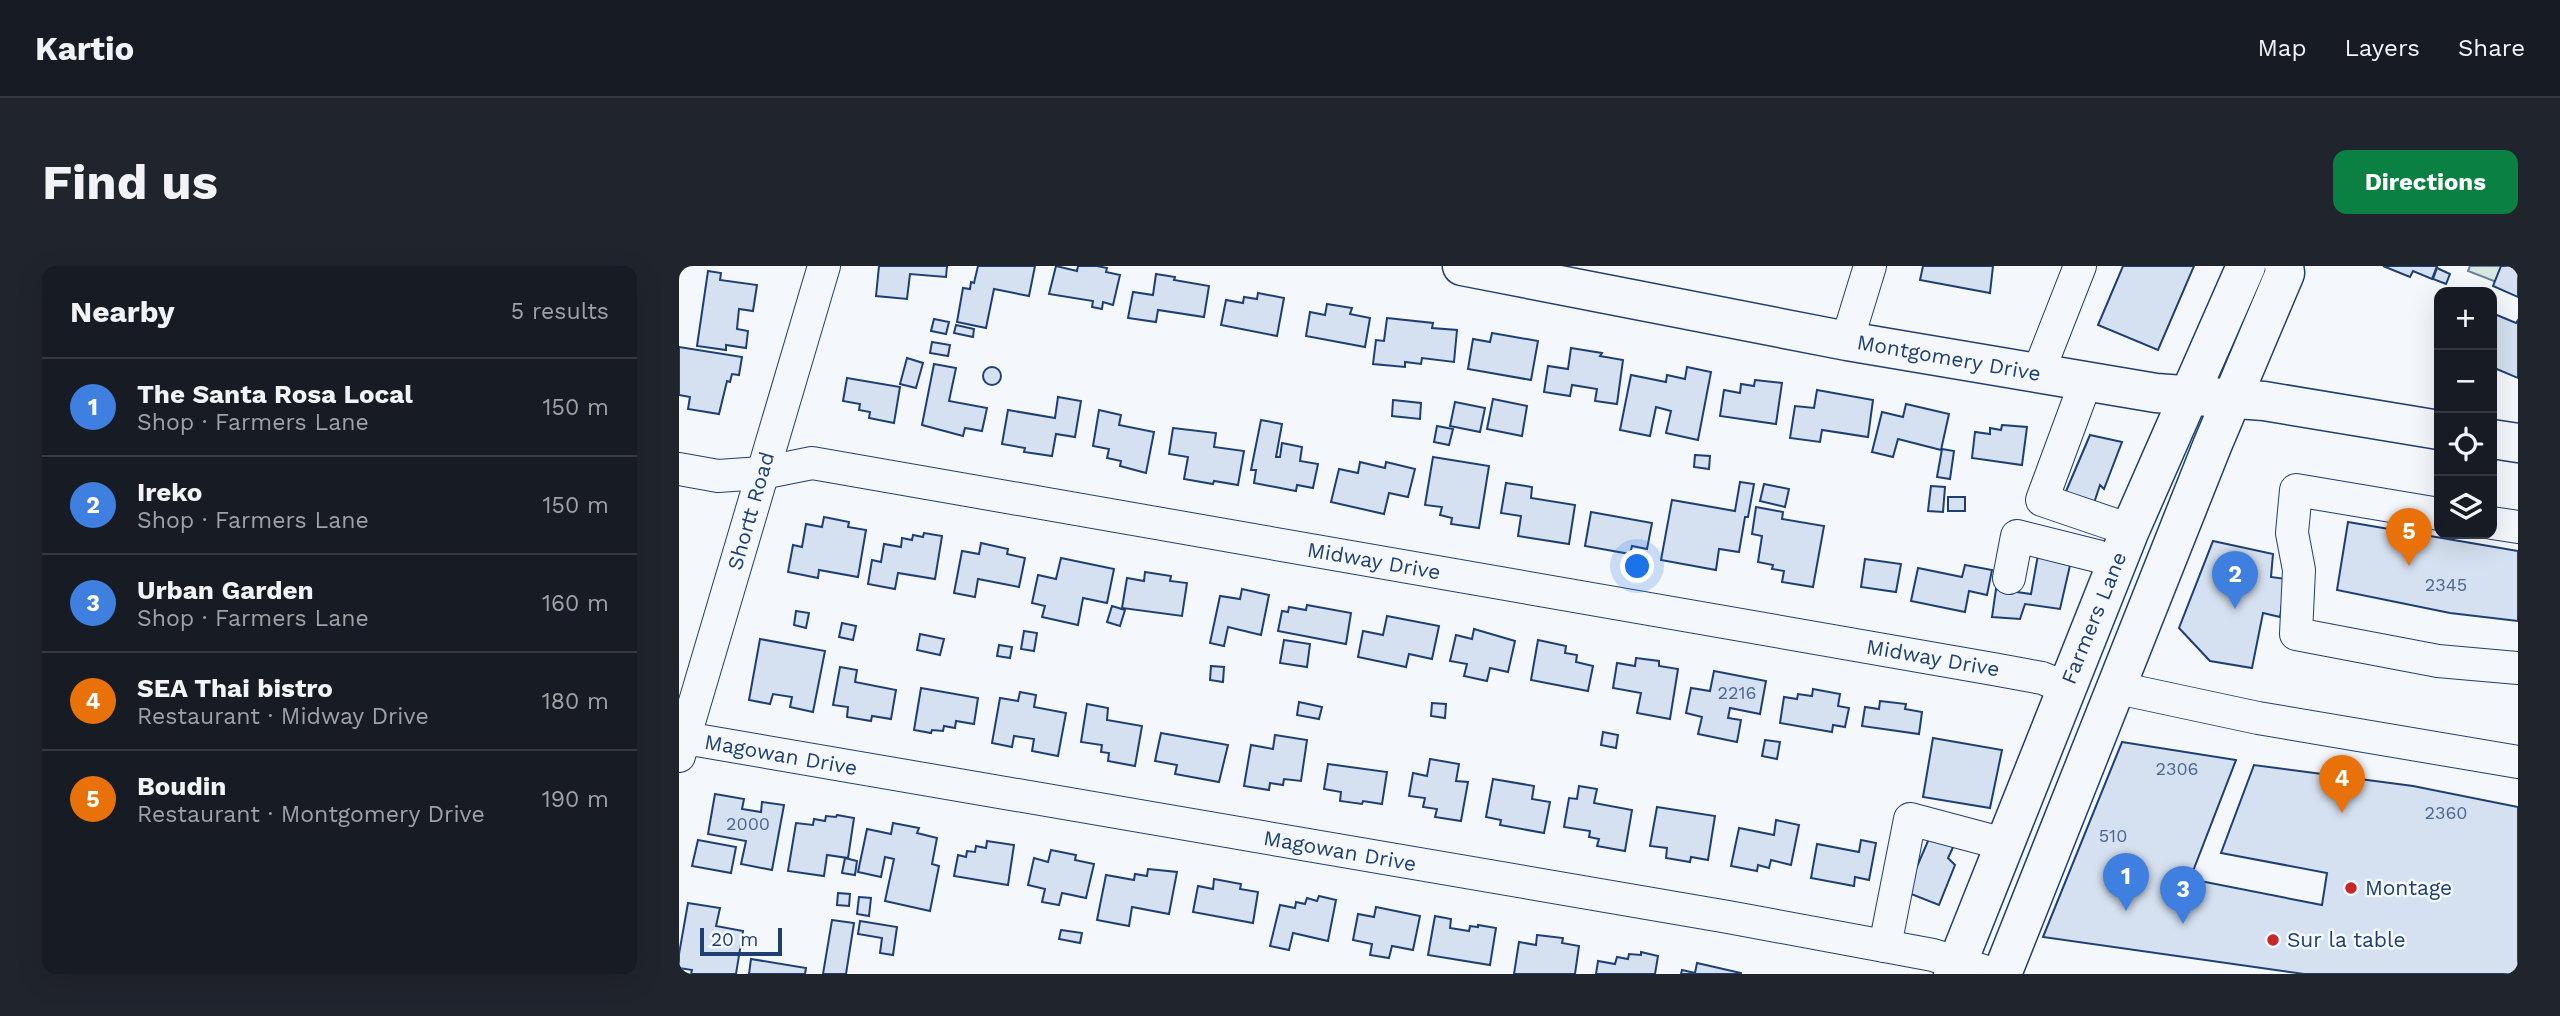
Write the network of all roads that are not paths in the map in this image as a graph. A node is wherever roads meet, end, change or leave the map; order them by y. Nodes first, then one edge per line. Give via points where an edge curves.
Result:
1 (824, 266) edge
2 (1462, 266) edge
3 (1870, 266) edge
4 (2080, 266) edge
5 (2246, 266) edge
6 (2284, 266) edge
7 (1549, 274) edge
8 (1847, 341) junction
9 (2038, 373) junction
10 (2086, 381) junction
11 (2189, 396) junction
12 (2232, 399) junction
13 (2434, 429) edge
14 (2497, 440) edge
15 (2518, 443) edge
16 (679, 469) edge
17 (762, 473) junction
18 (2434, 513) edge
19 (2130, 530) junction
20 (2116, 564) junction
21 (2009, 578) dead end
22 (2518, 668) edge
23 (2067, 688) junction
24 (2117, 688) junction
25 (682, 747) edge
26 (2518, 762) edge
27 (2004, 844) junction
28 (1885, 946) junction
29 (1968, 970) edge
30 (2002, 974) edge

1 - 17 street, Shortt Road
2 - 7 main road, Montgomery Drive
3 - 8 street
4 - 9 street
5 - 11 main road, Farmers Lane
6 - 12 main road
7 - 8 main road, Montgomery Drive
8 - 9 main road, Montgomery Drive
9 - 10 main road, Montgomery Drive
10 - 11 main road, Montgomery Drive
10 - 19 street via 2042,500
11 - 12 main road, Montgomery Drive
11 - 19 main road, Farmers Lane
12 - 13 main road, Montgomery Drive
12 - 24 main road
14 - 15 main road
16 - 17 street, Midway Drive via 718,476
17 - 23 street, Midway Drive via 813,463 1979,666 2042,678
17 - 25 street, Shortt Road
18 - 22 street via 2296,490 2292,533 2299,570 2296,634 2438,661
19 - 20 main road, Farmers Lane
20 - 21 street via 2017,537
20 - 23 main road, Farmers Lane
23 - 27 main road, Farmers Lane
24 - 26 street via 2259,718
24 - 30 main road
25 - 28 street, Magowan Drive
27 - 28 street via 1910,819
27 - 29 main road, Farmers Lane
28 - 29 street, Magowan Drive via 1934,955

